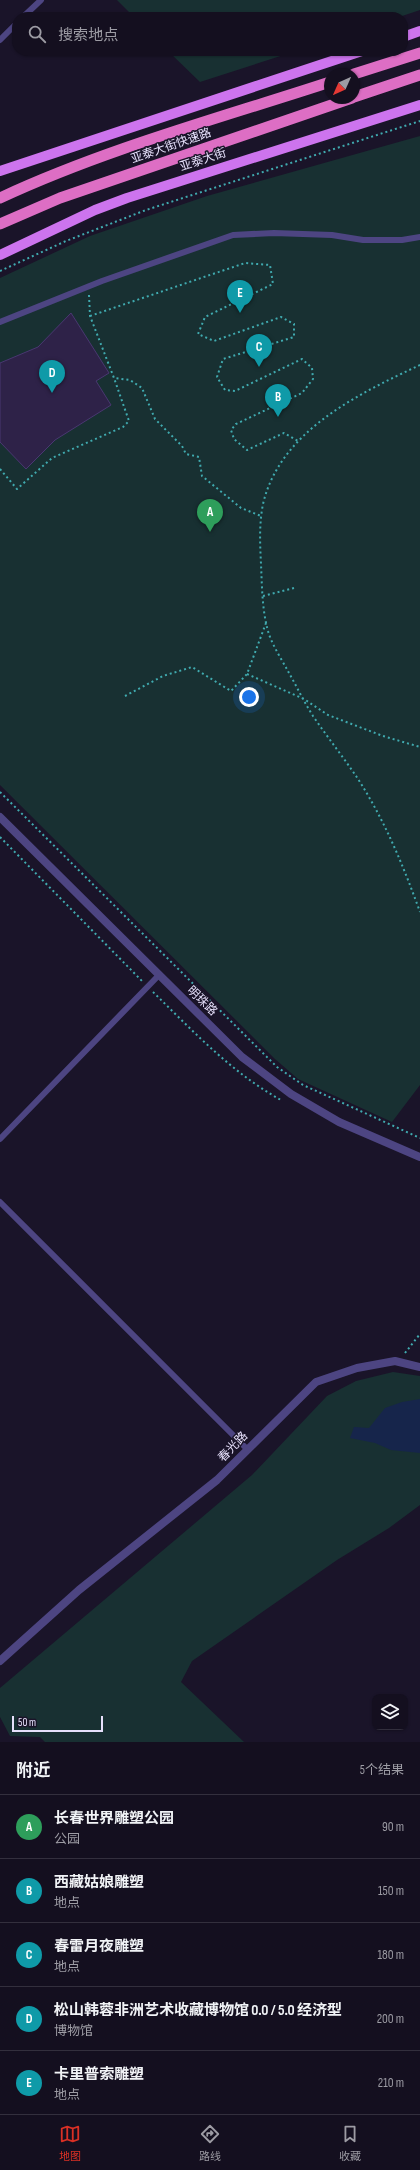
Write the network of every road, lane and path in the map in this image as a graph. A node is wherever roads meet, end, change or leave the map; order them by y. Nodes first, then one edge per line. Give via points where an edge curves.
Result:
1 (41, 0) edge
2 (28, 12) edge
3 (12, 28) edge
4 (420, 31) edge
5 (408, 35) edge
6 (0, 40) edge
7 (420, 53) edge
8 (347, 56) edge
9 (360, 72) edge
10 (420, 74) edge
11 (324, 84) edge
12 (360, 95) edge
13 (335, 104) edge
14 (420, 105) edge
15 (420, 121) edge
16 (0, 171) edge
17 (0, 198) edge
18 (0, 224) edge
19 (420, 237) edge
20 (0, 255) edge
21 (0, 272) edge
22 (88, 286) junction
23 (90, 316) junction
24 (0, 322) edge
25 (420, 365) edge
26 (114, 378) junction
27 (298, 442) junction
28 (0, 469) edge
29 (262, 516) junction
30 (294, 588) dead end
31 (263, 596) junction
32 (267, 621) junction
33 (247, 674) junction
34 (125, 696) dead end
35 (304, 699) junction
36 (420, 747) edge
37 (0, 792) edge
38 (0, 817) edge
39 (420, 912) edge
40 (159, 975) junction
41 (420, 1138) edge
42 (0, 1139) edge
43 (420, 1157) edge
44 (0, 1202) edge
45 (420, 1334) edge
46 (398, 1362) junction
47 (420, 1367) edge
48 (247, 1449) junction
49 (0, 1660) edge

1 - 2 lane
3 - 6 lane
4 - 5 main road
7 - 9 highway
8 - 16 main road
10 - 12 highway, 亚泰大街快速路
11 - 17 highway, 亚泰大街快速路 via 66,170
13 - 18 highway, 亚泰大街快速路 via 60,198
14 - 20 main road, 亚泰大街 via 94,210
15 - 21 path via 146,210 66,241
19 - 22 lane via 402,240 363,240 332,235 274,232 233,236
22 - 23 path
22 - 24 lane
23 - 26 path
23 - 27 path via 244,263 270,265 273,284 205,317 198,334 214,341 281,317 294,324 294,337 223,359 217,377 225,390 235,391 302,359 312,368 313,379 302,393 236,424 231,430 234,439 247,450 284,433
25 - 27 path via 385,381 351,401 308,431
26 - 28 path via 130,421 123,427 52,458 17,489
26 - 29 path via 130,380 142,388 155,419 182,446 186,454 199,456 202,476 241,508
27 - 29 path via 288,451 274,474 263,504
29 - 31 path via 260,532
30 - 31 path
31 - 32 path
32 - 33 path
32 - 35 path via 268,631
33 - 34 path via 231,691 192,667 163,676
33 - 35 path
35 - 36 path via 328,715
35 - 39 path via 379,814 396,848
37 - 41 path via 277,1067 303,1085
38 - 40 street, 明珠路
40 - 42 lane
40 - 43 street, 明珠路 via 242,1057 291,1094 339,1122
44 - 48 lane
45 - 46 path
46 - 47 street, 春光路
46 - 48 street, 春光路 via 357,1368 316,1382
48 - 49 street, 春光路 via 217,1480 79,1590

